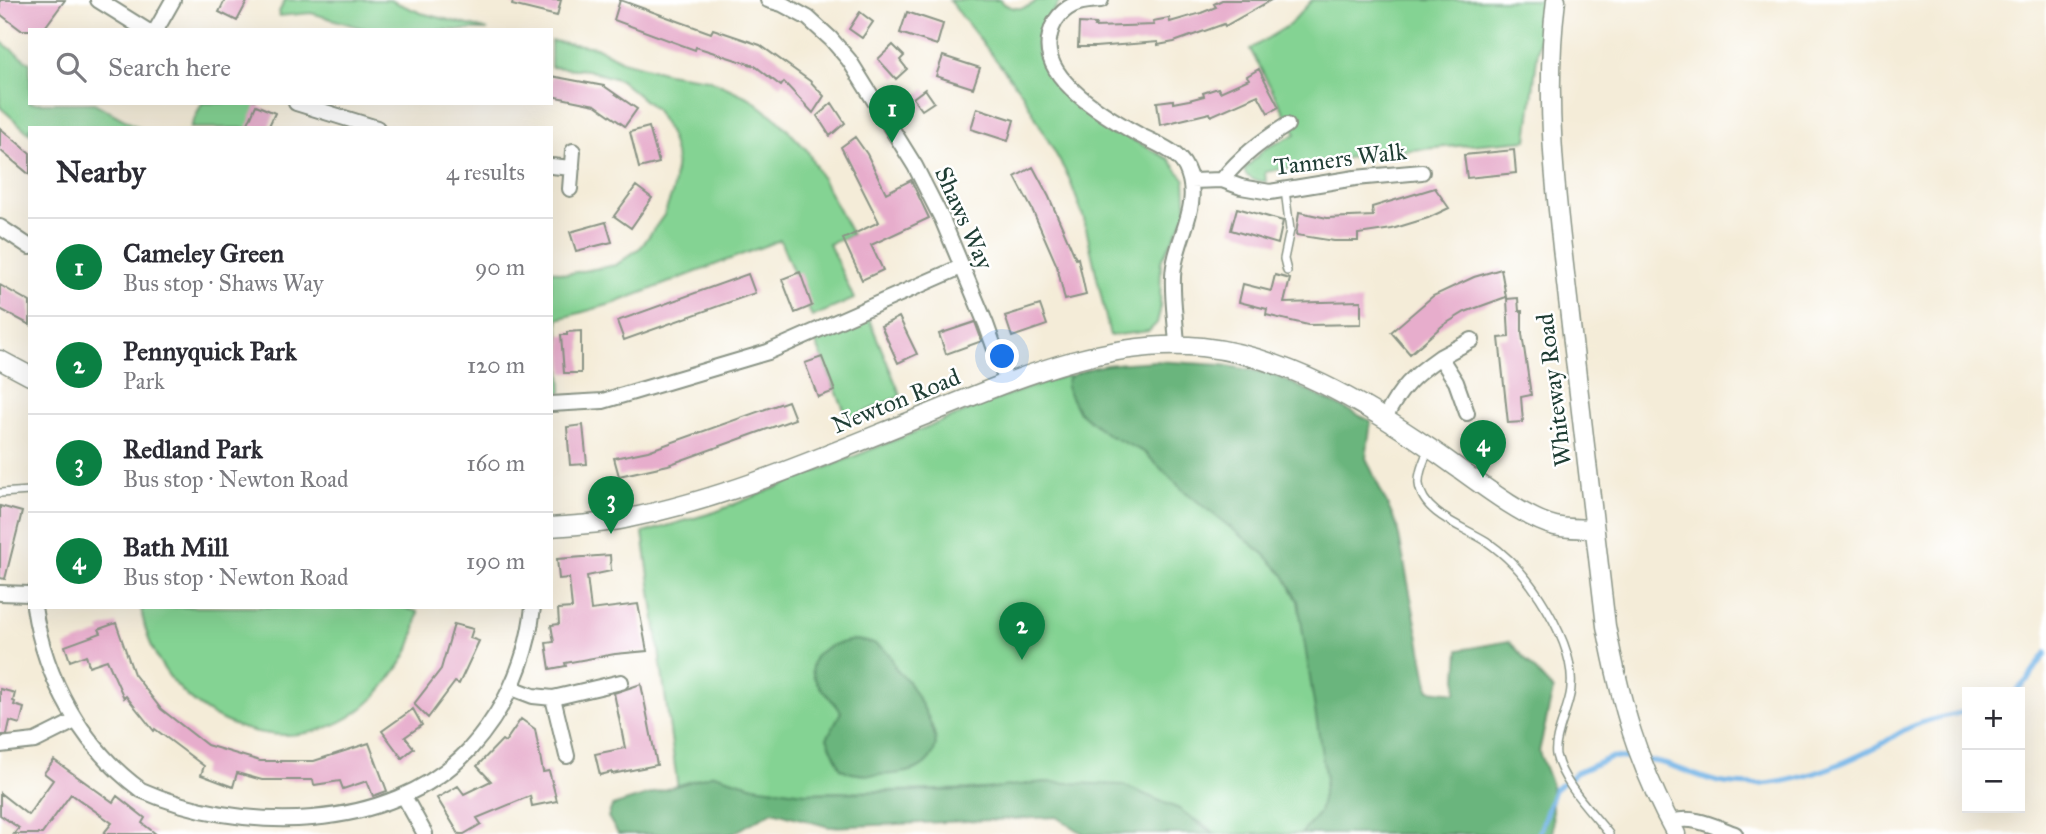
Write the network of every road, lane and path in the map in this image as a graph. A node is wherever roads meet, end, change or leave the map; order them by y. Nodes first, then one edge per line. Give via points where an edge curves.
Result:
1 (98, 0) edge
2 (173, 0) edge
3 (768, 0) edge
4 (1101, 0) edge
5 (1556, 0) edge
6 (1078, 1) edge
7 (143, 28) edge
8 (157, 28) edge
9 (302, 105) edge
10 (1287, 125) dead end
11 (361, 126) edge
12 (573, 151) dead end
13 (553, 166) edge
14 (572, 168) junction
15 (1422, 173) dead end
16 (1222, 180) junction
17 (1191, 181) junction
18 (570, 189) dead end
19 (1284, 190) junction
20 (0, 227) edge
21 (28, 246) edge
22 (961, 267) junction
23 (1287, 271) dead end
24 (1472, 340) dead end
25 (1177, 346) junction
26 (1440, 357) junction
27 (0, 360) edge
28 (28, 375) edge
29 (1007, 383) junction
30 (553, 404) edge
31 (1467, 413) dead end
32 (1385, 418) junction
33 (1429, 448) junction
34 (28, 491) edge
35 (0, 493) edge
36 (553, 527) edge
37 (1594, 529) junction
38 (0, 593) edge
39 (28, 594) edge
40 (34, 609) edge
41 (533, 609) edge
42 (621, 682) dead end
43 (512, 688) junction
44 (553, 698) junction
45 (75, 721) junction
46 (0, 745) edge
47 (567, 756) dead end
48 (406, 800) junction
49 (1673, 828) edge
50 (1601, 830) edge
51 (425, 834) edge
52 (1609, 834) edge
53 (1735, 834) edge

1 - 7 street
2 - 8 street
3 - 22 street, Shaws Way via 807,19 849,60 915,166
4 - 6 street
5 - 37 street, Whiteway Road via 1549,106 1554,182
6 - 17 street via 1058,17 1051,30 1047,49 1051,64 1060,78 1110,118 1175,154
9 - 11 street
10 - 16 street, Tanners Walk via 1237,161
12 - 14 street
13 - 14 street
14 - 18 street
15 - 19 street, Tanners Walk
16 - 17 street, Tanners Walk
16 - 19 street, Tanners Walk via 1270,192
17 - 25 street via 1190,215 1173,275
19 - 23 lane via 1290,230 1284,259
20 - 21 street
22 - 29 street, Shaws Way
22 - 30 street via 768,352 603,401
24 - 26 street
25 - 29 street, Newton Road via 1105,353
25 - 32 street, Newton Road via 1262,360
26 - 31 street via 1456,382
26 - 32 street via 1402,388
27 - 28 street
29 - 36 street, Newton Road via 748,485 627,519
32 - 33 street, Newton Road
33 - 37 street, Newton Road via 1527,514 1556,527
33 - 50 lane via 1420,475 1423,496 1518,568 1540,597 1566,650 1571,689 1556,753 1575,793
34 - 35 lane
37 - 49 street, Whiteway Road via 1605,625 1623,709 1644,770
38 - 39 street
40 - 45 street via 47,659
41 - 43 street
42 - 44 street
43 - 44 street
43 - 48 street via 464,756
44 - 47 street
45 - 46 street via 35,740
45 - 48 street via 107,761 141,790 189,816 230,828 321,830
48 - 51 street
49 - 53 street via 1680,819 1694,820
50 - 52 lane

